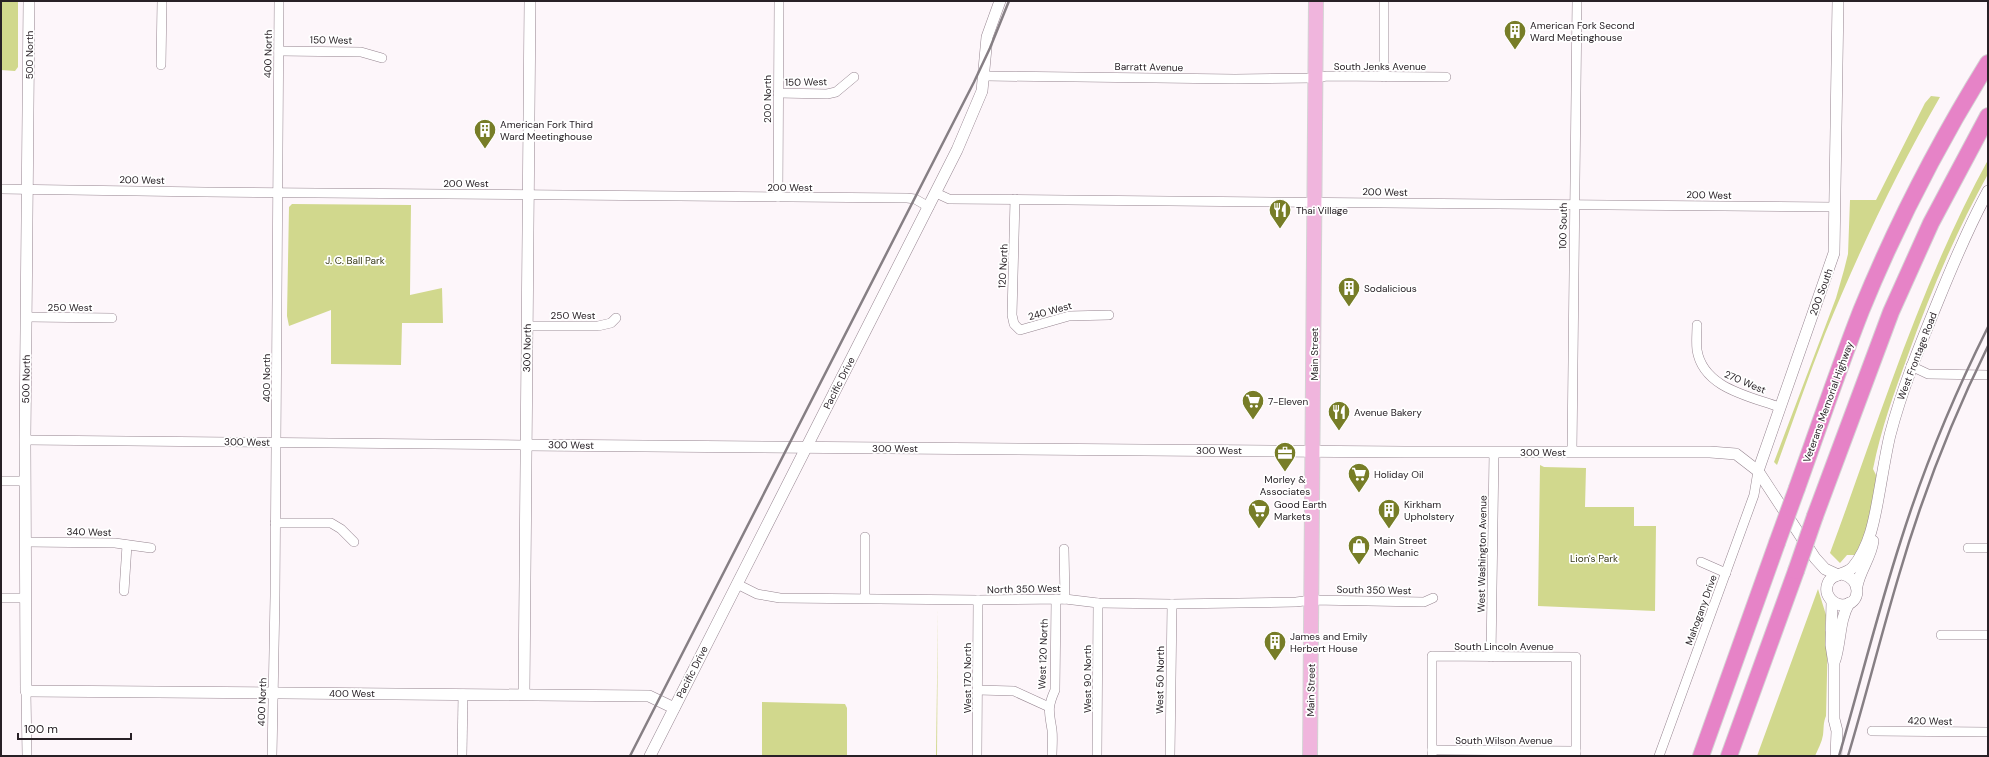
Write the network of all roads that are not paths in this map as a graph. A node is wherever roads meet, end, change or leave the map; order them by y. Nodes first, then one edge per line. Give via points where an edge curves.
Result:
1 (29, 1) edge
2 (162, 1) edge
3 (279, 1) edge
4 (530, 1) edge
5 (779, 1) edge
6 (1000, 1) edge
7 (1316, 1) edge
8 (1384, 1) edge
9 (1577, 1) edge
10 (1838, 1) edge
11 (279, 50) junction
12 (382, 58) dead end
13 (1988, 63) edge
14 (161, 65) dead end
15 (985, 76) junction
16 (854, 77) dead end
17 (1384, 77) junction
18 (1446, 77) dead end
19 (1314, 78) junction
20 (778, 93) junction
21 (1988, 116) edge
22 (1, 189) edge
23 (28, 190) junction
24 (1988, 191) edge
25 (278, 193) junction
26 (936, 193) junction
27 (528, 195) junction
28 (778, 197) junction
29 (1016, 199) junction
30 (1314, 202) junction
31 (1574, 205) junction
32 (929, 207) junction
33 (1835, 207) junction
34 (1109, 315) dead end
35 (27, 317) junction
36 (112, 318) dead end
37 (616, 318) dead end
38 (1697, 325) dead end
39 (527, 326) junction
40 (1020, 330) joint
41 (1912, 366) junction
42 (1988, 369) edge
43 (1922, 372) junction
44 (1988, 375) edge
45 (1780, 407) junction
46 (25, 440) junction
47 (276, 443) junction
48 (526, 445) junction
49 (806, 447) junction
50 (1313, 450) junction
51 (1494, 452) junction
52 (1572, 452) junction
53 (1758, 470) junction
54 (1, 481) edge
55 (25, 482) junction
56 (275, 523) junction
57 (1872, 530) junction
58 (865, 537) dead end
59 (26, 542) junction
60 (354, 542) dead end
61 (127, 545) junction
62 (152, 548) dead end
63 (1968, 548) dead end
64 (1988, 548) edge
65 (1064, 549) dead end
66 (1815, 558) junction
67 (1701, 562) dead end
68 (1726, 573) junction
69 (1840, 574) junction
70 (737, 584) junction
71 (1827, 586) junction
72 (1857, 586) junction
73 (124, 591) dead end
74 (1, 598) edge
75 (26, 598) junction
76 (865, 598) junction
77 (1433, 598) dead end
78 (1060, 599) junction
79 (978, 600) junction
80 (1312, 600) junction
81 (1832, 601) junction
82 (1098, 603) junction
83 (1849, 603) junction
84 (1172, 604) junction
85 (1941, 635) dead end
86 (1988, 636) edge
87 (1491, 656) junction
88 (1834, 664) junction
89 (978, 690) junction
90 (26, 691) junction
91 (274, 693) junction
92 (463, 694) junction
93 (524, 694) junction
94 (1049, 707) junction
95 (674, 708) junction
96 (1834, 719) junction
97 (1872, 731) dead end
98 (1988, 732) edge
99 (1432, 753) edge
100 (1576, 753) edge
101 (27, 756) edge
102 (272, 756) edge
103 (462, 756) edge
104 (650, 756) edge
105 (977, 756) edge
106 (1052, 756) edge
107 (1097, 756) edge
108 (1170, 756) edge
109 (1310, 756) edge
110 (1659, 756) edge
111 (1701, 756) edge
112 (1729, 756) edge
113 (1829, 756) edge
114 (1836, 756) edge

1 - 23 street, 500 North
2 - 14 street
3 - 11 street, 400 North
4 - 27 street, 300 North
5 - 20 street, 200 North
6 - 15 street, Pacific Drive via 987,37
7 - 19 main road, Main Street
8 - 17 street
9 - 31 street, 100 South
10 - 33 street, 200 South
11 - 12 street, 150 West via 361,52
11 - 25 street, 400 North
13 - 111 highway, Veterans Memorial Highway, bridge via 1934,156 1889,248 1856,326
15 - 19 street, Barratt Avenue
15 - 26 street, Pacific Drive via 978,103
16 - 20 street, 150 West via 836,92 827,94
17 - 18 street, South Jenks Avenue
17 - 19 street, South Jenks Avenue
19 - 30 main road, Main Street
20 - 28 street, 200 North
21 - 112 highway, bridge via 1940,204 1893,306
22 - 23 street, 200 West
23 - 25 street, 200 West
23 - 35 street, 500 North
24 - 41 street, West Frontage Road via 1952,266
25 - 27 street, 200 West
25 - 47 street, 400 North
26 - 29 street, 200 West via 949,199
26 - 32 street, Pacific Drive
27 - 28 street, 200 West
27 - 39 street, 300 North
28 - 32 street, 200 West via 906,198 915,199
29 - 30 street, 200 West
29 - 40 street, 120 North via 1012,315 1014,324
30 - 31 street, 200 West
30 - 50 main road, Main Street
31 - 33 street, 200 West
31 - 52 street, 100 South
32 - 49 street, Pacific Drive
33 - 45 street, 200 South via 1832,262
34 - 40 street, 240 West via 1069,316
35 - 36 street, 250 West
35 - 46 street, 500 North
37 - 39 street, 250 West via 611,324 598,326
38 - 45 street, 270 West via 1697,350 1709,374 1724,386
39 - 48 street, 300 North
41 - 43 street
41 - 57 street, West Frontage Road via 1890,436
42 - 43 street via 1929,368
43 - 44 street
45 - 53 street, 200 South
46 - 47 street, 300 West
46 - 55 street, 500 North
47 - 48 street, 300 West
47 - 56 street, 400 North
48 - 49 street, 300 West
48 - 93 street, 300 North
49 - 50 street, 300 West
49 - 70 street, Pacific Drive
50 - 51 street, 300 West
50 - 80 main road, Main Street
51 - 52 street, 300 West
51 - 87 street, West Washington Avenue
52 - 53 street, 300 West via 1736,454
53 - 66 street
53 - 68 street, Mahogany Drive via 1754,495
54 - 55 street
55 - 59 street, 500 North
56 - 60 street via 331,524 341,529
56 - 91 street, 400 North
57 - 69 street, West Frontage Road via 1857,561 1851,569
57 - 72 street, West Frontage Road via 1871,551
58 - 76 street
59 - 61 street, 340 West
59 - 75 street, 500 North
61 - 62 street, 340 West
61 - 73 street
63 - 64 street
65 - 78 street, West 120 North
66 - 69 street via 1825,569
66 - 71 street via 1815,565
67 - 68 street
68 - 110 street, Mahogany Drive
69 - 71 street via 1830,580
69 - 72 street via 1854,579
70 - 76 street, North 350 West via 757,594 780,598
70 - 95 street, Pacific Drive
71 - 81 street via 1827,593
72 - 83 street via 1854,599
74 - 75 street
75 - 90 street, 500 North
76 - 79 street, North 350 West
77 - 80 street, South 350 West via 1424,602
78 - 79 street, North 350 West
78 - 82 street, North 350 West
78 - 94 street, West 120 North via 1055,690
79 - 89 street, West 170 North
80 - 84 street, North 350 West
80 - 109 main road, Main Street
81 - 83 street via 1842,605
81 - 88 street via 1831,645
82 - 84 street, North 350 West
82 - 107 street, West 90 North
83 - 88 street via 1840,623 1839,646
84 - 108 street, West 50 North
85 - 86 street
87 - 99 street, South Lincoln Avenue via 1432,656
87 - 100 street, South Lincoln Avenue via 1576,657
88 - 96 street
89 - 94 street via 1014,691
89 - 105 street, West 170 North
90 - 91 street, 400 West
90 - 101 street, 500 North
91 - 92 street, 400 West
91 - 102 street, 400 North
92 - 93 street, 400 West
92 - 103 street
93 - 95 street, 400 West via 649,696
94 - 106 street, West 120 North
95 - 104 street, Pacific Drive
96 - 113 street via 1830,731
96 - 114 street via 1837,731
97 - 98 street, 420 West
99 - 100 street, South Wilson Avenue

